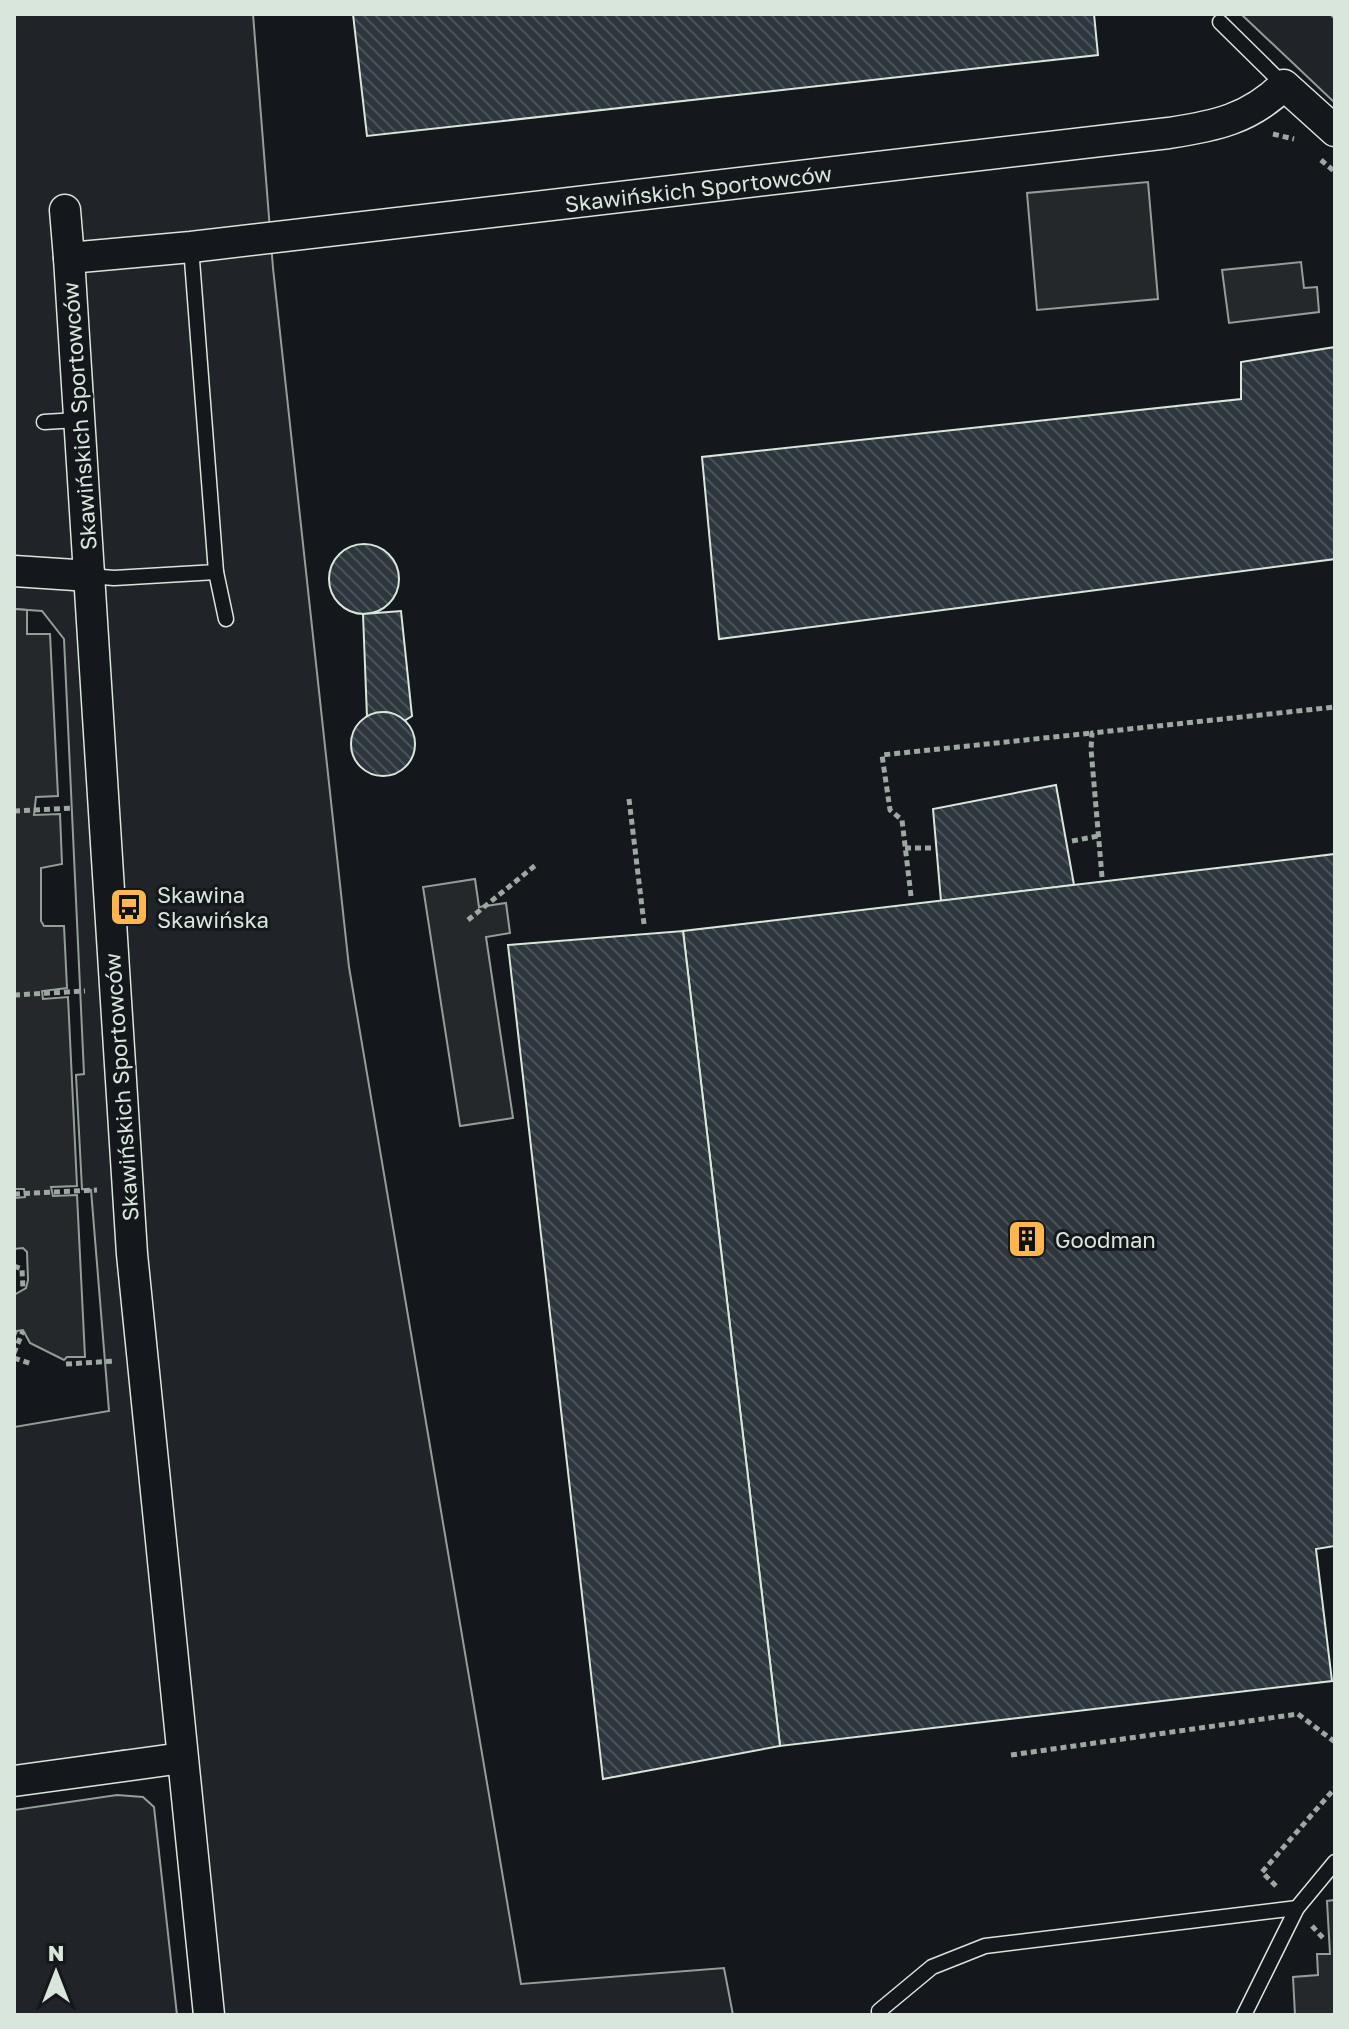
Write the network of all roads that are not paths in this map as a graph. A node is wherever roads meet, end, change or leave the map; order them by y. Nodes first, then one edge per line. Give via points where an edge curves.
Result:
1 (1220, 22) dead end
2 (1284, 85) junction
3 (1335, 131) edge
4 (65, 210) dead end
5 (191, 247) junction
6 (69, 258) junction
7 (78, 420) junction
8 (44, 422) dead end
9 (14, 571) edge
10 (216, 572) junction
11 (90, 576) junction
12 (226, 619) dead end
13 (182, 1758) junction
14 (14, 1781) edge
15 (1335, 1862) edge
16 (1297, 1908) junction
17 (209, 2015) edge
18 (880, 2015) edge
19 (1244, 2015) edge

1 - 2 lane
2 - 3 street
2 - 5 street, Skawińskich Sportowców via 1250,112 1169,133
4 - 6 street
5 - 6 street, Skawińskich Sportowców
5 - 10 lane
6 - 7 street, Skawińskich Sportowców
7 - 8 lane
7 - 11 street, Skawińskich Sportowców
9 - 11 street
10 - 11 lane
10 - 12 lane
11 - 13 street, Skawińskich Sportowców via 130,1223
13 - 14 street
13 - 17 street, Skawińskich Sportowców
15 - 16 lane
16 - 18 lane via 985,1946 932,1967
16 - 19 lane

